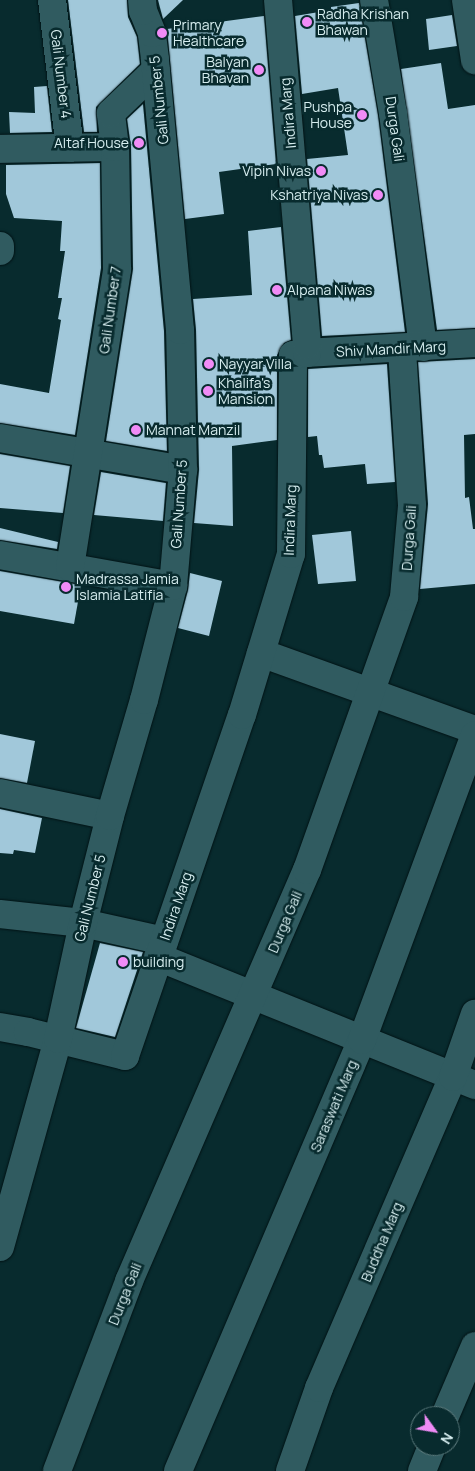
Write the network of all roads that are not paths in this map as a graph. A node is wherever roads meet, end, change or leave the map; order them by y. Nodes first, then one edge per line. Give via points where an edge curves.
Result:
1 (52, 0) edge
2 (142, 0) edge
3 (278, 0) edge
4 (374, 0) edge
5 (466, 0) edge
6 (475, 60) edge
7 (156, 70) junction
8 (115, 147) junction
9 (70, 148) junction
10 (0, 149) edge
11 (0, 246) edge
12 (0, 251) edge
13 (475, 343) edge
14 (413, 348) junction
15 (307, 353) junction
16 (0, 438) edge
17 (90, 454) junction
18 (183, 470) junction
19 (0, 554) edge
20 (70, 567) junction
21 (173, 586) junction
22 (261, 653) junction
23 (372, 693) junction
24 (475, 730) edge
25 (475, 736) edge
26 (0, 793) edge
27 (110, 816) junction
28 (0, 914) edge
29 (83, 923) junction
30 (161, 949) junction
31 (254, 996) junction
32 (475, 1014) edge
33 (0, 1027) edge
34 (58, 1039) junction
35 (362, 1040) junction
36 (464, 1081) edge
37 (0, 1245) edge
38 (475, 1346) edge
39 (449, 1406) edge
40 (428, 1456) edge
41 (57, 1471) edge
42 (178, 1471) edge
43 (290, 1471) edge
44 (422, 1471) edge

1 - 9 street, Gali Number 4
2 - 7 street, Gali Number 5 via 152,34
3 - 15 street, Indira Marg
4 - 14 street, Durga Gali via 393,113
5 - 6 street
7 - 8 street, Gali Number 7 via 111,113
7 - 18 street, Gali Number 5 via 180,330
8 - 9 street
8 - 17 street, Gali Number 7 via 117,268
9 - 10 street
11 - 12 street
13 - 14 street, Shiv Mandir Marg
14 - 15 street, Shiv Mandir Marg
14 - 23 street, Durga Gali via 412,505 404,597
15 - 22 street, Indira Marg via 293,355 291,554
16 - 17 street
17 - 18 street
17 - 20 street, Gali Number 7
18 - 21 street, Gali Number 5
19 - 20 street
20 - 21 street
21 - 27 street, Gali Number 5
22 - 23 street
22 - 30 street, Indira Marg
23 - 24 street
23 - 31 street, Durga Gali via 307,870
25 - 35 street, Saraswati Marg
26 - 27 street
27 - 29 street, Gali Number 5
28 - 29 street
29 - 30 street
29 - 34 street, Gali Number 5
30 - 31 street
30 - 34 street, Indira Marg via 125,1056
31 - 35 street
31 - 41 street, Durga Gali via 130,1281
32 - 36 street, Buddha Marg
33 - 34 street
34 - 37 street, Gali Number 5
35 - 36 street
35 - 42 street, Saraswati Marg
36 - 43 street, Buddha Marg via 319,1388
38 - 39 street
40 - 44 street

